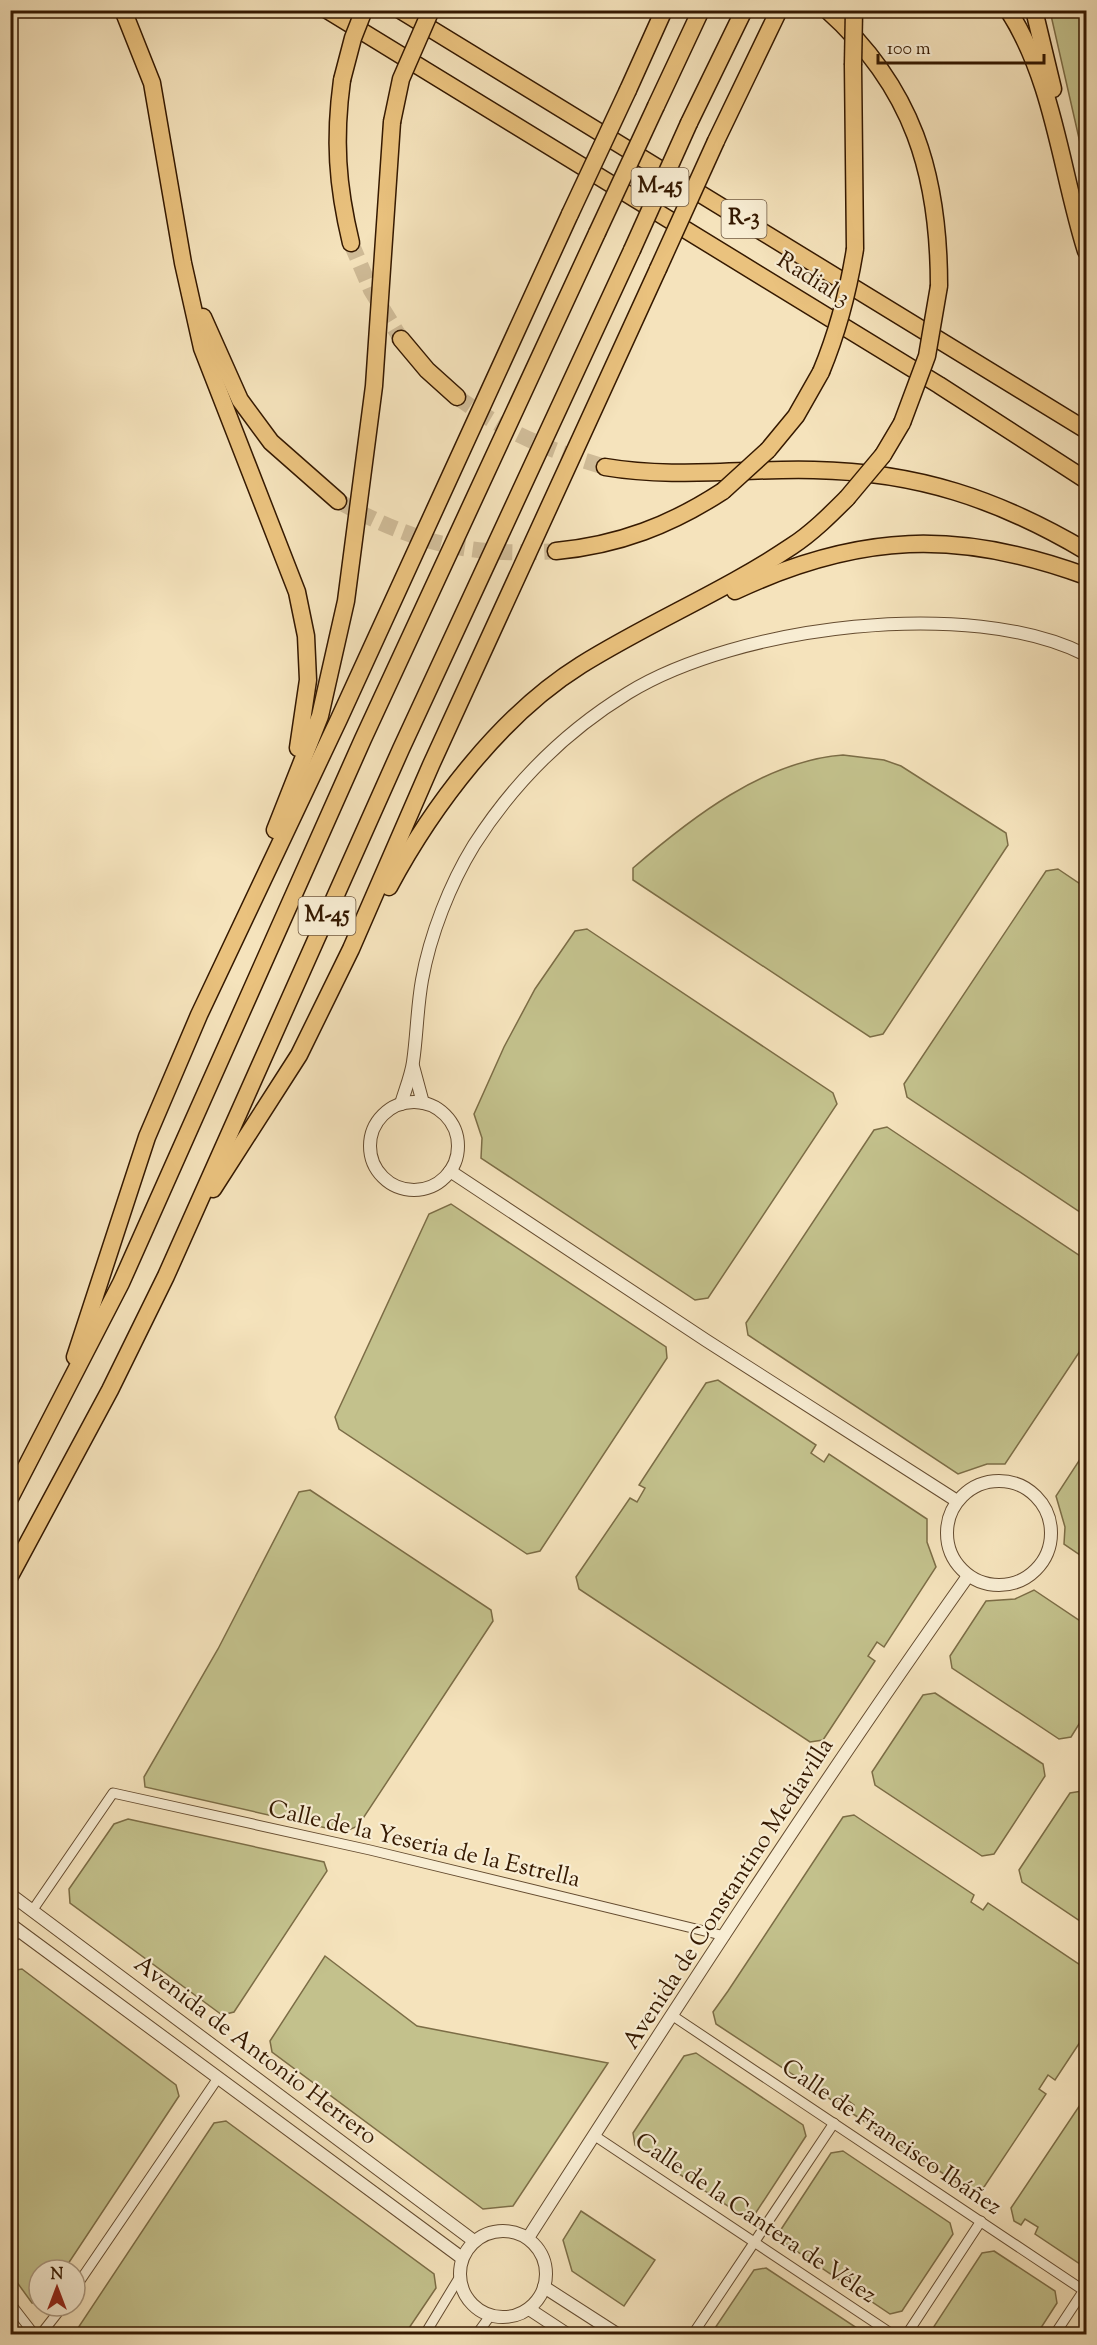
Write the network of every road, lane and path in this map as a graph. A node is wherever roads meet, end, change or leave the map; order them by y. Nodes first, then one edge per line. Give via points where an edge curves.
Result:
1 (123, 10) edge
2 (327, 10) edge
3 (364, 10) edge
4 (400, 10) edge
5 (431, 10) edge
6 (664, 10) edge
7 (701, 10) edge
8 (744, 10) edge
9 (779, 10) edge
10 (827, 10) edge
11 (854, 10) edge
12 (1008, 10) edge
13 (1034, 10) edge
14 (1079, 228) junction
15 (351, 243) tunnel mouth
16 (1086, 251) edge
17 (183, 263) junction
18 (401, 339) tunnel mouth
19 (457, 397) tunnel mouth
20 (1086, 430) edge
21 (605, 467) tunnel mouth
22 (1086, 480) edge
23 (338, 501) tunnel mouth
24 (556, 551) tunnel mouth
25 (1086, 551) edge
26 (1086, 576) edge
27 (601, 653) junction
28 (1086, 655) edge
29 (274, 832) junction
30 (351, 949) junction
31 (224, 959) junction
32 (413, 1065) junction
33 (423, 1103) junction
34 (401, 1104) junction
35 (450, 1171) junction
36 (197, 1208) junction
37 (74, 1372) junction
38 (10, 1498) edge
39 (957, 1501) junction
40 (10, 1576) edge
41 (968, 1576) junction
42 (10, 1894) edge
43 (32, 1911) junction
44 (15, 1927) edge
45 (725, 1936) junction
46 (10, 1942) edge
47 (673, 2016) junction
48 (218, 2078) junction
49 (834, 2123) junction
50 (595, 2136) junction
51 (981, 2222) junction
52 (528, 2238) junction
53 (474, 2241) junction
54 (753, 2241) junction
55 (462, 2258) junction
56 (87, 2270) edge
57 (459, 2278) junction
58 (544, 2286) junction
59 (1085, 2291) edge
60 (10, 2302) edge
61 (529, 2309) junction
62 (490, 2316) junction
63 (54, 2318) edge
64 (34, 2334) edge
65 (41, 2334) edge
66 (425, 2334) edge
67 (477, 2334) edge
68 (567, 2334) edge
69 (617, 2334) edge
70 (693, 2334) edge
71 (892, 2334) edge
72 (907, 2334) edge
73 (1055, 2334) edge

1 - 17 highway via 152,83
2 - 22 highway, Radial 3 / R-3 via 939,385
3 - 15 highway, bridge via 342,80 336,149
4 - 20 highway, Radial 3 / R-3
5 - 29 highway, bridge via 401,79 392,122 374,386 348,591 320,716
6 - 31 highway, bridge via 349,698
7 - 37 highway, M-45, bridge via 363,739 121,1282
8 - 36 highway, M-45, bridge via 401,749
9 - 30 highway, bridge via 436,754
10 - 27 highway, bridge via 898,96 932,186 939,286 927,356 902,423 883,454 847,498 793,546
11 - 24 highway, bridge via 855,249 837,334 821,372 796,416 768,450 692,512 654,530 591,548
12 - 14 highway via 1041,82
13 - 14 highway via 1070,163
14 - 16 highway
17 - 23 highway via 240,400 271,442
17 - 29 highway via 202,348 297,592 306,636 308,680 303,725
18 - 19 highway
21 - 25 highway via 640,473 813,470 885,474 932,484 1005,509
26 - 27 highway via 1012,552 960,544 856,549 772,574
27 - 30 highway via 537,700 466,772 404,859
28 - 32 street via 1027,635 970,625 866,626 809,632 748,645 687,664 628,693 572,732 512,792 473,846 437,927 423,978
29 - 31 highway
30 - 36 highway via 299,1055 219,1183
31 - 37 highway via 147,1137 76,1350
32 - 33 street
32 - 34 street
33 - 34 street
33 - 35 street via 435,1107 452,1124 458,1148
34 - 35 street via 390,1108 375,1125 369,1146 375,1168 390,1184 415,1190 439,1182
35 - 39 street
36 - 40 highway, M-45 via 124,1363
37 - 38 highway, M-45
39 - 41 street via 946,1532 949,1549
39 - 41 street via 982,1484 1011,1482 1038,1498 1052,1528 1051,1545 1033,1574 1018,1582 993,1585
41 - 45 street, Avenida de Constantino Mediavilla
42 - 43 street, Avenida de Antonio Herrero
43 - 45 street, Calle de la Yeseria de la Estrella via 113,1793
43 - 53 street, Avenida de Antonio Herrero
44 - 46 street
44 - 48 street, Avenida de Antonio Herrero
45 - 47 street, Avenida de Constantino Mediavilla
47 - 49 street, Calle de Francisco Ibáñez
47 - 50 street, Avenida de Constantino Mediavilla
48 - 55 street, Avenida de Antonio Herrero
48 - 56 street
49 - 51 street, Calle de Francisco Ibáñez
49 - 54 street
50 - 52 street, Avenida de Constantino Mediavilla
50 - 54 street, Calle de la Cantera de Vélez
51 - 59 street, Calle de Francisco Ibáñez
51 - 72 street
52 - 53 street via 500,2231
52 - 58 street via 544,2260
53 - 55 street
54 - 70 street
54 - 71 street, Calle de la Cantera de Vélez
55 - 57 street
57 - 62 street via 466,2297
57 - 66 street
58 - 61 street
58 - 69 street
59 - 73 street
60 - 64 street
61 - 62 street via 504,2317
61 - 68 street
62 - 67 street
63 - 65 street

